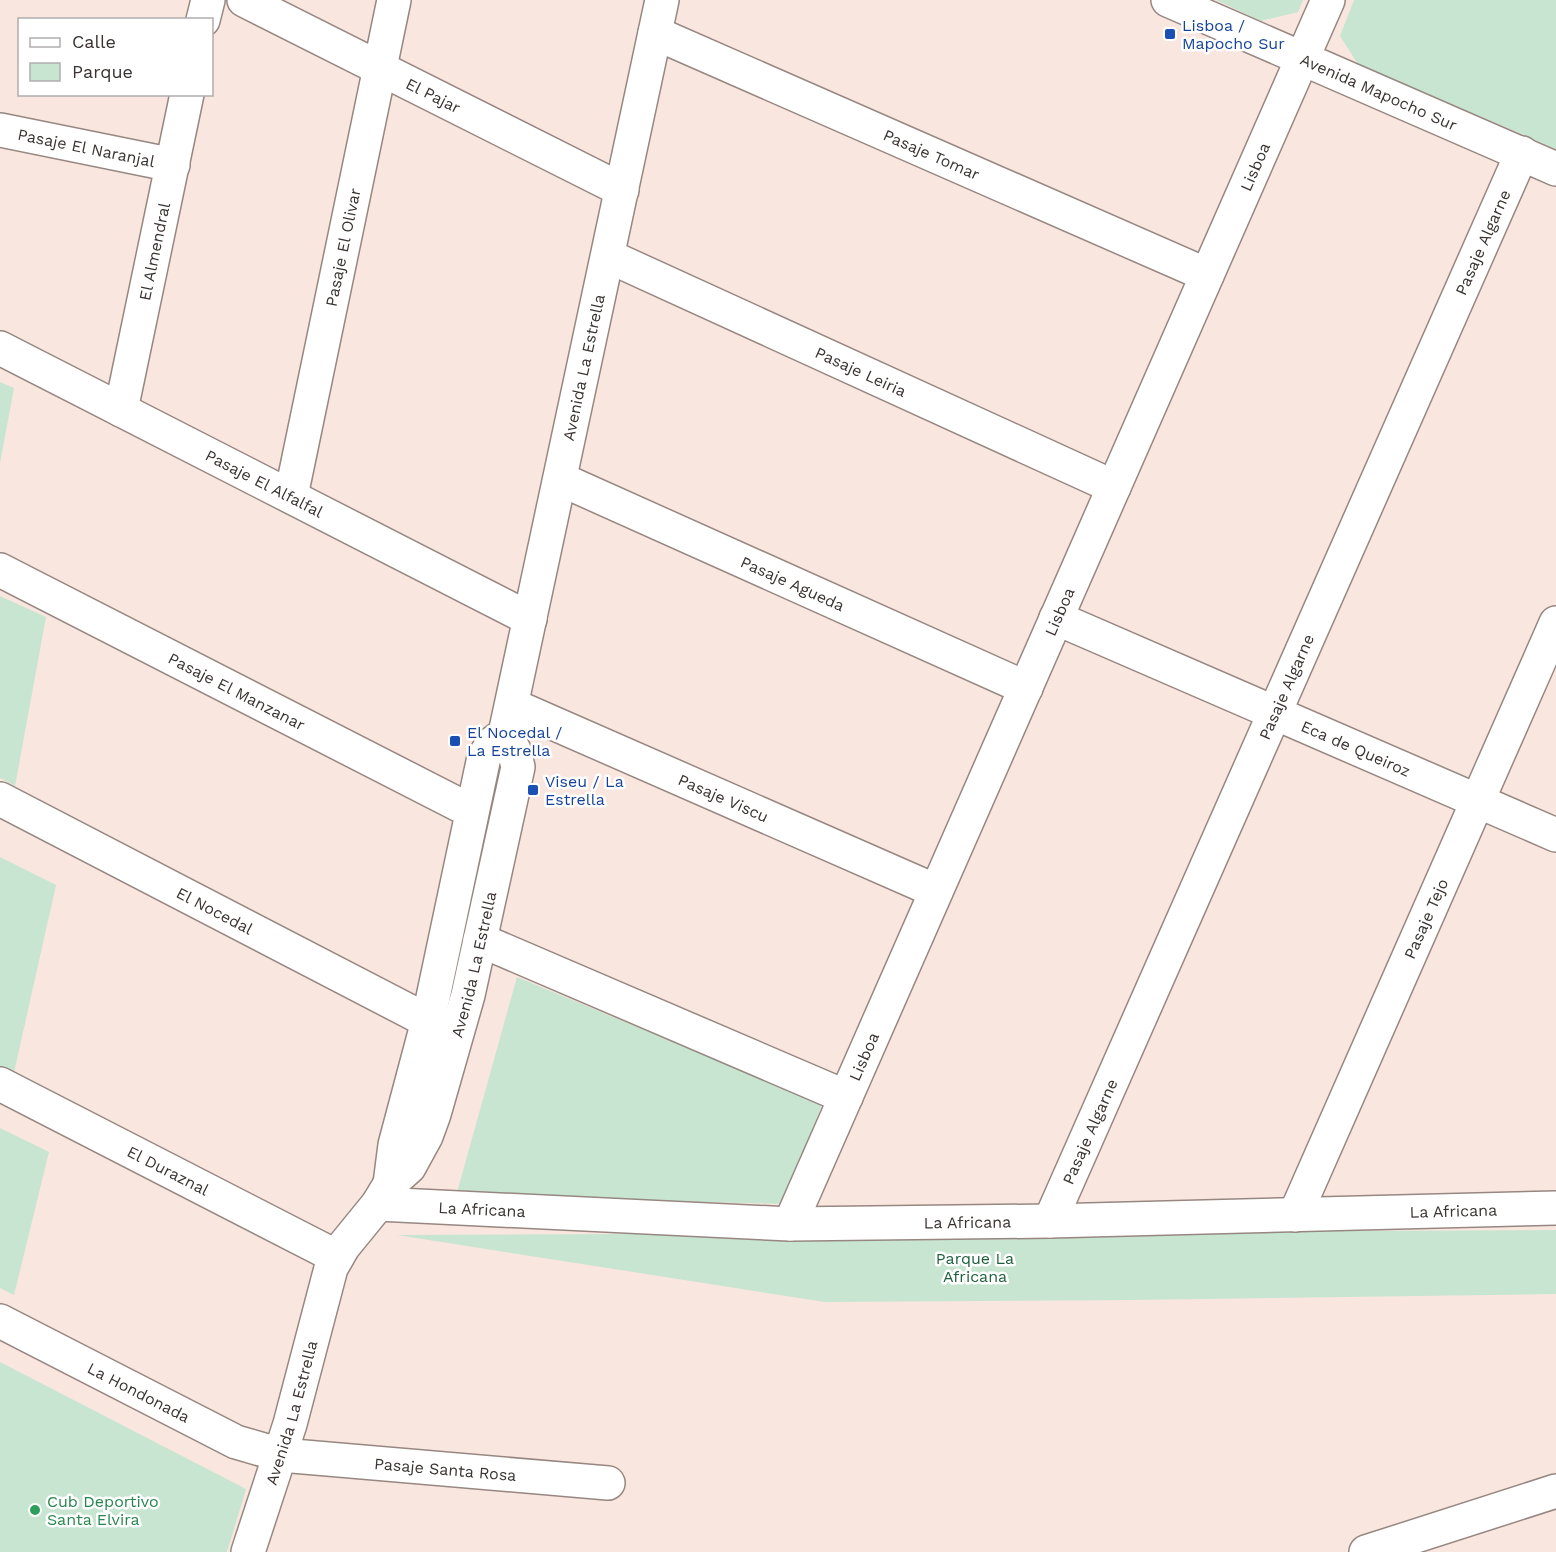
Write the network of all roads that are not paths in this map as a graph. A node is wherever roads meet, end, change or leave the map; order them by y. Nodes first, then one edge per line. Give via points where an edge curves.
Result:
1 (208, 0) edge
2 (244, 0) edge
3 (394, 0) edge
4 (662, 0) edge
5 (1168, 0) edge
6 (1328, 0) edge
7 (204, 18) edge
8 (655, 33) junction
9 (1303, 58) junction
10 (379, 67) junction
11 (188, 96) edge
12 (0, 130) edge
13 (1521, 153) junction
14 (172, 165) junction
15 (1556, 168) edge
16 (622, 190) junction
17 (608, 256) junction
18 (1207, 275) junction
19 (0, 348) edge
20 (121, 410) junction
21 (560, 479) junction
22 (1114, 487) junction
23 (291, 496) junction
24 (0, 570) edge
25 (1056, 618) junction
26 (530, 619) junction
27 (1556, 623) edge
28 (1026, 688) junction
29 (1274, 713) junction
30 (508, 719) junction
31 (0, 799) edge
32 (1477, 801) junction
33 (471, 811) junction
34 (1556, 835) edge
35 (936, 891) junction
36 (480, 940) junction
37 (428, 1021) junction
38 (0, 1084) edge
39 (846, 1097) junction
40 (384, 1194) junction
41 (1554, 1203) edge
42 (1295, 1215) junction
43 (1050, 1221) junction
44 (790, 1224) junction
45 (337, 1257) junction
46 (0, 1321) edge
47 (281, 1455) junction
48 (608, 1483) dead end
49 (1556, 1491) edge
50 (248, 1552) edge
51 (1366, 1552) edge

1 - 7 street
2 - 10 street, El Pajar
3 - 10 street, Pasaje El Olivar
4 - 8 street, Avenida La Estrella
5 - 9 street, Avenida Mapocho Sur
6 - 9 street, Lisboa
8 - 16 street, Avenida La Estrella
8 - 18 street, Pasaje Tomar
9 - 13 street, Avenida Mapocho Sur
9 - 18 street, Lisboa
10 - 16 street, El Pajar
10 - 23 street, Pasaje El Olivar
11 - 14 street, El Almendral
12 - 14 street, Pasaje El Naranjal
13 - 15 street, Avenida Mapocho Sur
13 - 29 street, Pasaje Algarne
14 - 20 street, El Almendral
16 - 17 street, Avenida La Estrella
17 - 21 street, Avenida La Estrella
17 - 22 street, Pasaje Leiria
18 - 22 street, Lisboa
19 - 20 street, Pasaje El Alfalfal
20 - 23 street, Pasaje El Alfalfal
21 - 26 street, Avenida La Estrella
21 - 28 street, Pasaje Agueda
22 - 25 street, Lisboa
23 - 26 street, Pasaje El Alfalfal
24 - 33 street, Pasaje El Manzanar
25 - 28 street, Lisboa
25 - 29 street, Eca de Queiroz
26 - 30 street, Avenida La Estrella
27 - 32 street, Pasaje Tejo
28 - 35 street, Lisboa
29 - 32 street, Eca de Queiroz
29 - 43 street, Pasaje Algarne
30 - 33 street, Avenida La Estrella via 484,757
30 - 35 street, Pasaje Viscu
30 - 36 street, Avenida La Estrella via 518,767
31 - 37 street, El Nocedal
32 - 34 street, Eca de Queiroz
32 - 42 street, Pasaje Tejo
33 - 37 street, Avenida La Estrella
35 - 39 street, Lisboa
36 - 39 street
36 - 40 street, Avenida La Estrella via 468,995 426,1136 409,1167
37 - 40 street, Avenida La Estrella
38 - 45 street, El Duraznal
39 - 44 street, Lisboa
40 - 44 street, La Africana
40 - 45 street, Avenida La Estrella
41 - 42 street, La Africana
42 - 43 street, La Africana
43 - 44 street, La Africana
45 - 47 street, Avenida La Estrella via 327,1280
46 - 47 street, La Hondonada via 236,1442
47 - 48 street, Pasaje Santa Rosa
47 - 50 street, Avenida La Estrella
49 - 51 street

